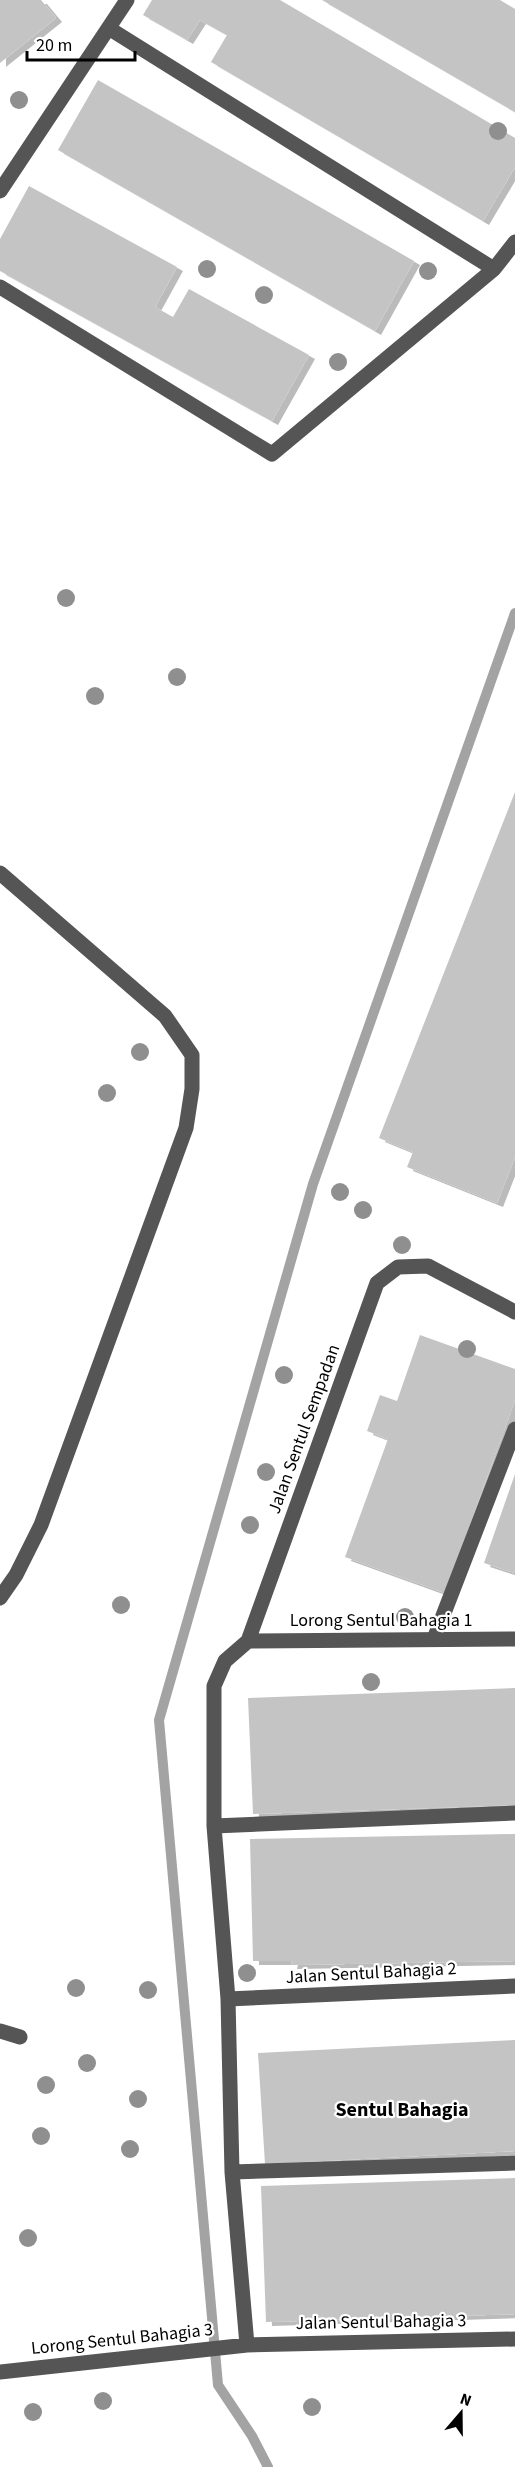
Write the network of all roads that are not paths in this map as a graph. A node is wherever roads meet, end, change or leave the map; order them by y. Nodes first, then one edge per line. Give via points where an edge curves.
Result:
1 (127, 0) edge
2 (110, 29) junction
3 (0, 191) edge
4 (515, 242) edge
5 (494, 269) junction
6 (0, 287) edge
7 (0, 873) edge
8 (515, 1312) edge
9 (515, 1429) edge
10 (0, 1598) edge
11 (434, 1639) junction
12 (515, 1639) edge
13 (248, 1641) junction
14 (515, 1813) edge
15 (214, 1826) junction
16 (515, 1986) edge
17 (228, 1999) junction
18 (0, 2031) edge
19 (20, 2037) dead end
20 (515, 2163) edge
21 (232, 2172) junction
22 (515, 2339) edge
23 (239, 2346) junction
24 (0, 2372) edge

1 - 2 street
2 - 3 street
2 - 5 street
4 - 5 street
5 - 6 street via 272,454
7 - 10 street via 165,1016 192,1055 192,1089 186,1128 41,1525
8 - 13 street, Jalan Sentul Sempadan via 428,1266 398,1267 377,1283
9 - 11 street
11 - 12 street, Lorong Sentul Bahagia 1
11 - 13 street, Lorong Sentul Bahagia 1
13 - 15 street via 225,1661 214,1686
14 - 15 street
15 - 17 street
16 - 17 street, Jalan Sentul Bahagia 2
17 - 21 street
18 - 19 street
20 - 21 street
21 - 23 street
22 - 23 street, Jalan Sentul Bahagia 3
23 - 24 street, Lorong Sentul Bahagia 3

